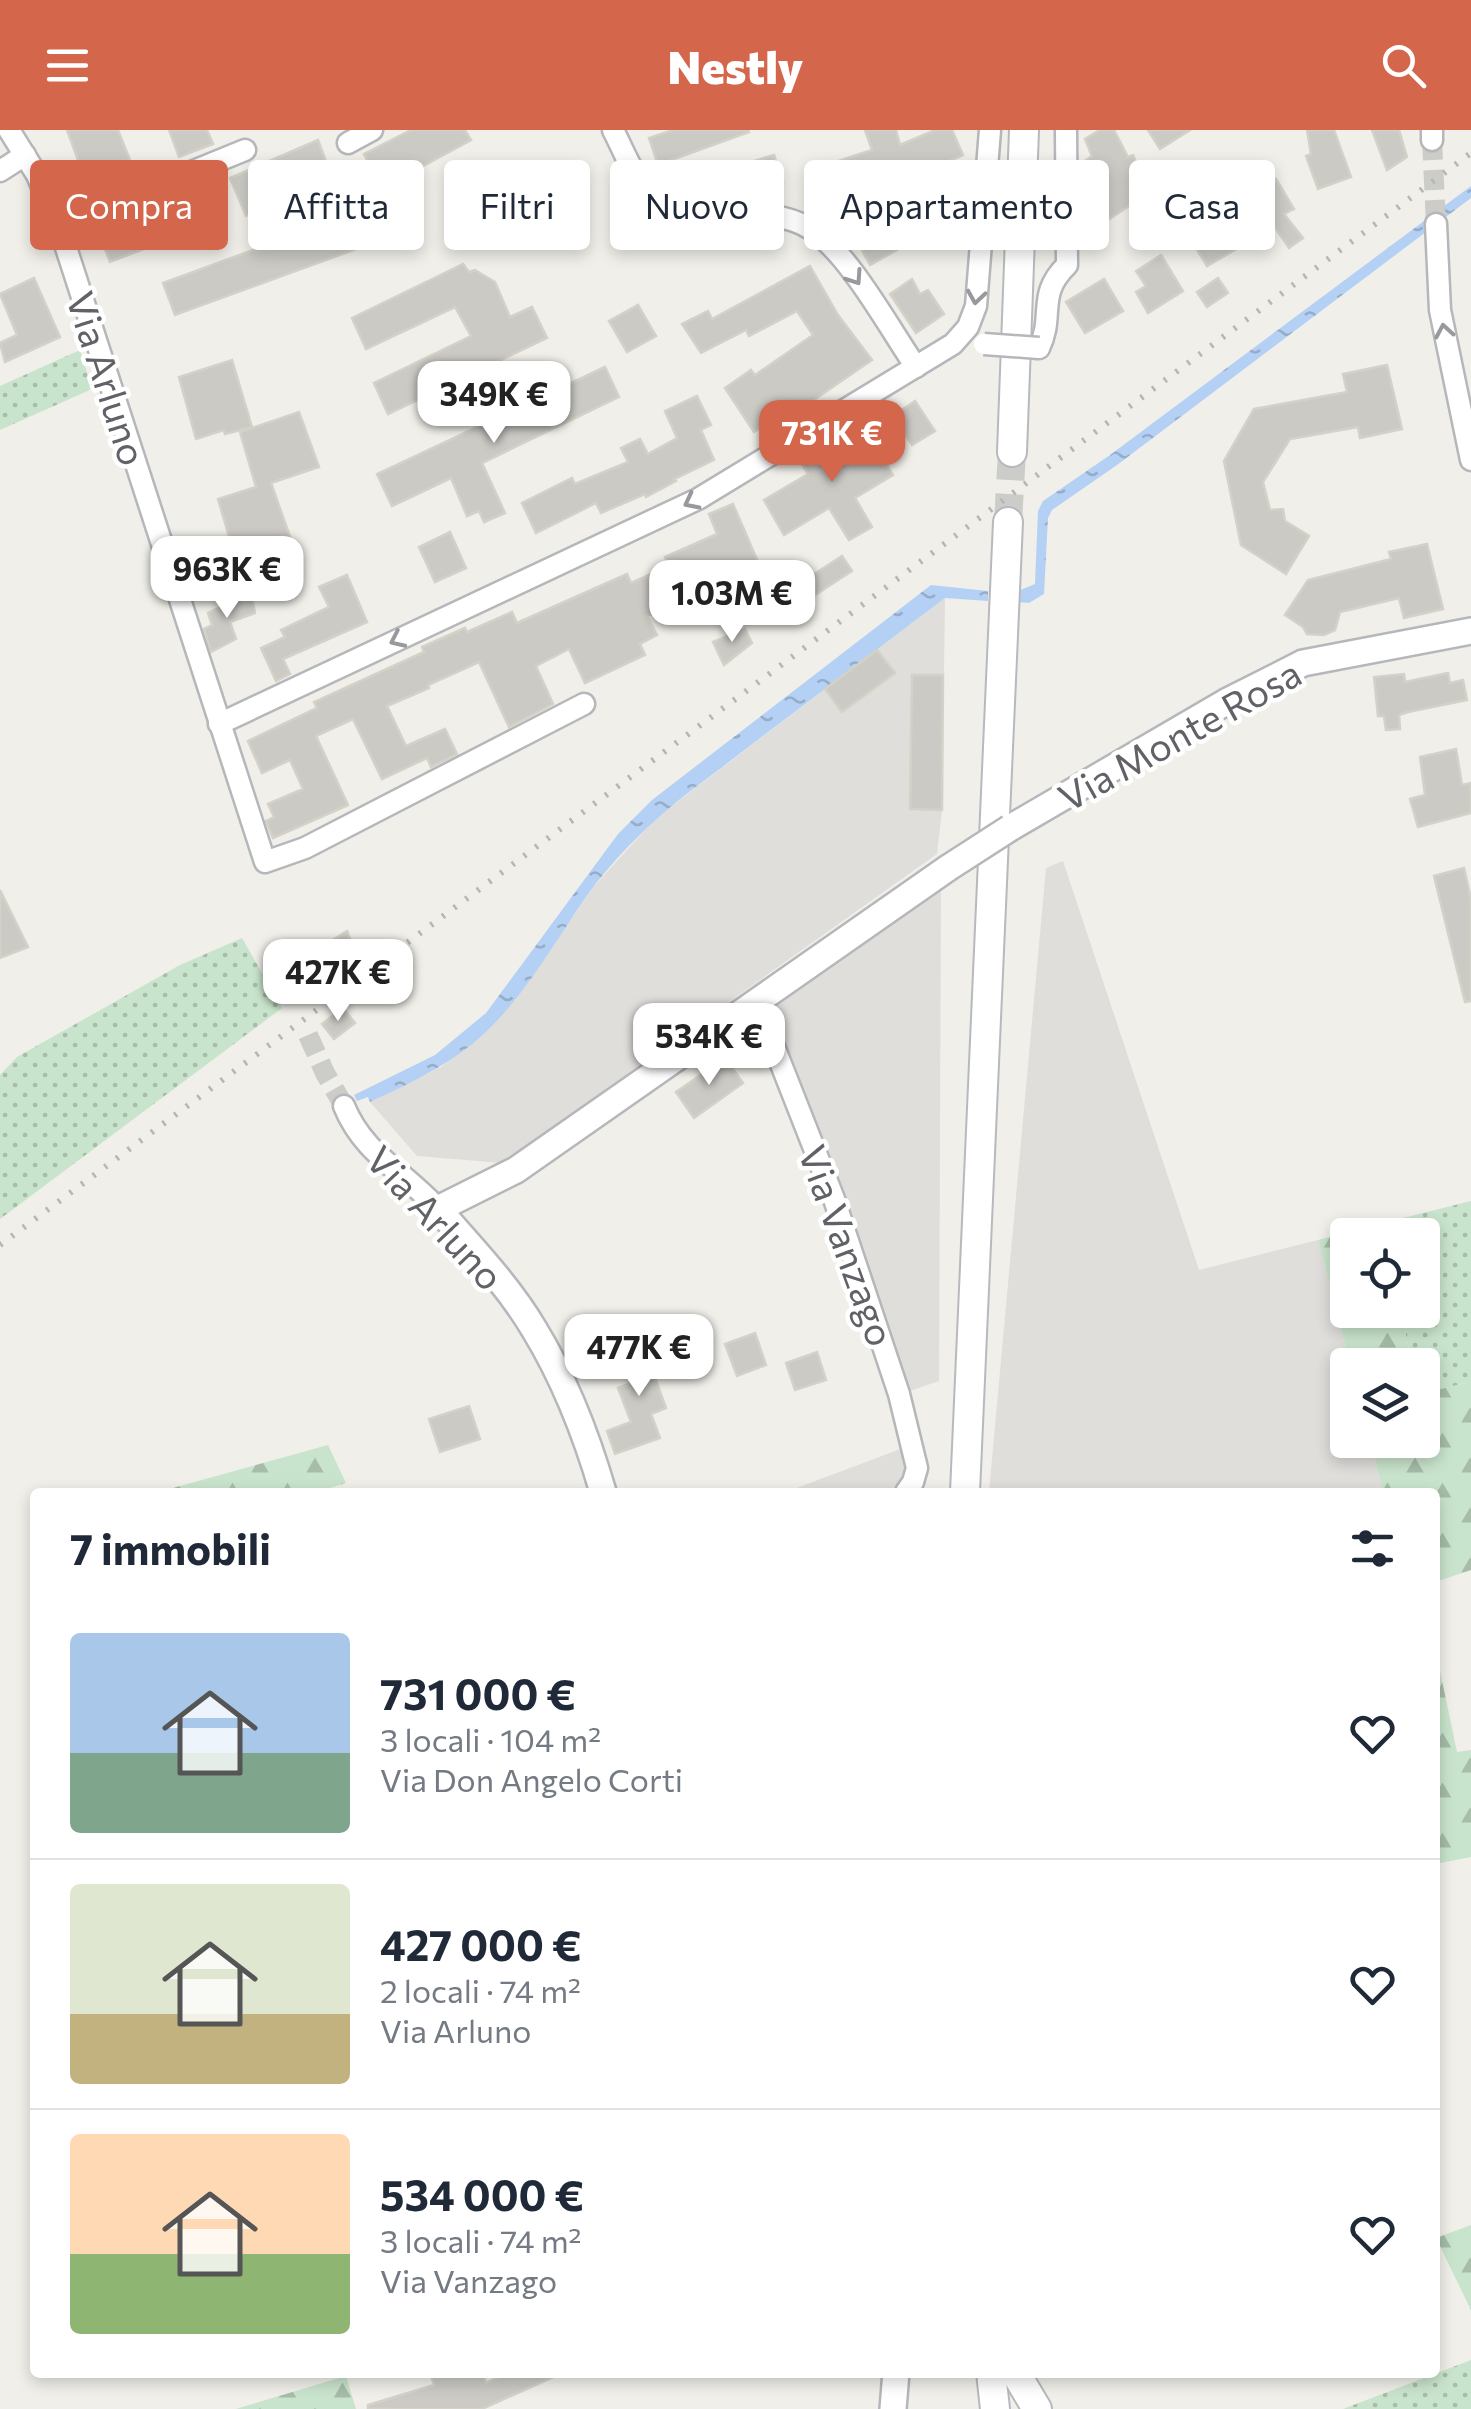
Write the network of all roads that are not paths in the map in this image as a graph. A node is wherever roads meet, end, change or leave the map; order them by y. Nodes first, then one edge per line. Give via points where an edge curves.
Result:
1 (9, 130) edge
2 (372, 130) edge
3 (613, 130) edge
4 (990, 130) edge
5 (1024, 130) edge
6 (1066, 130) edge
7 (348, 142) dead end
8 (245, 150) dead end
9 (25, 154) junction
10 (221, 160) edge
11 (30, 164) edge
12 (0, 171) edge
13 (1436, 224) tunnel mouth
14 (68, 250) edge
15 (963, 334) junction
16 (916, 367) junction
17 (1012, 452) tunnel mouth
18 (1471, 460) edge
19 (1008, 522) tunnel mouth
20 (1471, 632) edge
21 (584, 704) dead end
22 (219, 724) junction
23 (760, 999) junction
24 (344, 1106) tunnel mouth
25 (438, 1209) junction
26 (601, 1488) edge
27 (909, 1488) edge
28 (965, 1488) edge
29 (896, 2378) edge
30 (992, 2378) edge
31 (1019, 2378) edge
32 (893, 2409) edge
33 (995, 2409) edge
34 (1038, 2409) edge

1 - 9 street, Via Arluno
2 - 7 street
3 -> 16 street via 640,180 662,202 776,215 818,234 842,258
4 -> 15 street via 978,295
5 - 17 main road
6 - 15 street, bridge via 1067,265 1054,276 1043,342 1039,348 984,344
8 - 10 street
9 - 11 street, Via Arluno
9 - 12 street
18 -> 13 street via 1444,334
14 - 22 street, Via Arluno
15 - 16 street
16 -> 22 street via 698,499
19 - 28 main road
20 - 23 street, Via Monte Rosa, bridge via 1303,663 1226,702 1010,828
21 - 22 street, Via Arluno via 265,862
23 - 25 street via 516,1170
23 - 27 street, Via Vanzago via 899,1394 917,1468
24 - 25 street, Via Arluno via 354,1130
25 - 26 street, Via Arluno via 533,1327
29 - 32 street
30 - 33 main road
31 - 34 main road

